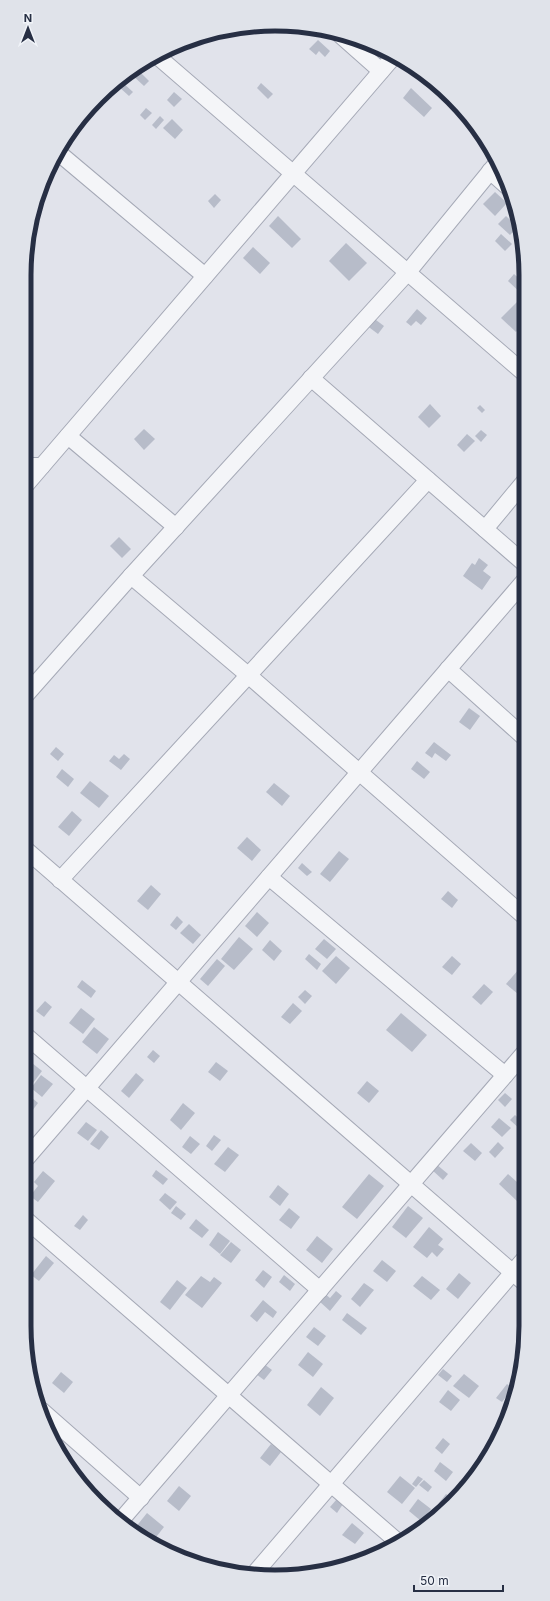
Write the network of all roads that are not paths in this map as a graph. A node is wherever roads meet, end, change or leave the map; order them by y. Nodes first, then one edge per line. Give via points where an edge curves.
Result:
1 (349, 43) edge
2 (161, 59) edge
3 (390, 60) edge
4 (381, 71) junction
5 (62, 156) edge
6 (493, 167) edge
7 (293, 173) junction
8 (408, 272) junction
9 (205, 276) junction
10 (519, 369) edge
11 (311, 378) junction
12 (68, 436) junction
13 (31, 466) edge
14 (42, 466) junction
15 (31, 479) edge
16 (428, 480) junction
17 (519, 488) edge
18 (176, 527) junction
19 (485, 529) junction
20 (519, 560) edge
21 (131, 576) junction
22 (519, 586) edge
23 (448, 669) junction
24 (248, 675) junction
25 (31, 689) edge
26 (519, 733) edge
27 (360, 772) junction
28 (31, 854) edge
29 (269, 878) junction
30 (60, 880) junction
31 (519, 912) edge
32 (178, 983) junction
33 (31, 1040) edge
34 (519, 1060) edge
35 (505, 1075) junction
36 (87, 1088) junction
37 (31, 1153) edge
38 (410, 1185) junction
39 (31, 1224) edge
40 (519, 1264) edge
41 (512, 1272) junction
42 (519, 1278) edge
43 (320, 1290) junction
44 (229, 1396) junction
45 (49, 1417) edge
46 (331, 1484) junction
47 (141, 1498) junction
48 (123, 1518) edge
49 (394, 1539) edge
50 (258, 1569) edge

1 - 4 street
2 - 7 street
3 - 4 street
4 - 7 street
5 - 9 street
6 - 8 street
7 - 8 street
7 - 9 street
8 - 10 street
8 - 11 street
9 - 12 street
11 - 16 street
11 - 18 street
12 - 14 street
12 - 18 street
13 - 14 street
14 - 15 street
16 - 19 street
16 - 24 street
17 - 19 street
18 - 21 street
19 - 20 street
21 - 24 street
21 - 25 street
22 - 23 street
23 - 26 street
23 - 27 street
24 - 27 street
24 - 30 street
27 - 29 street
27 - 31 street
28 - 30 street
29 - 32 street
29 - 35 street
30 - 32 street
32 - 36 street
32 - 38 street
33 - 36 street
34 - 35 street
35 - 38 street
36 - 37 street
36 - 43 street
38 - 41 street
38 - 43 street
39 - 44 street
40 - 41 street
41 - 42 street
41 - 46 street
43 - 44 street
44 - 46 street
44 - 47 street
45 - 47 street
46 - 49 street
46 - 50 street
47 - 48 street

